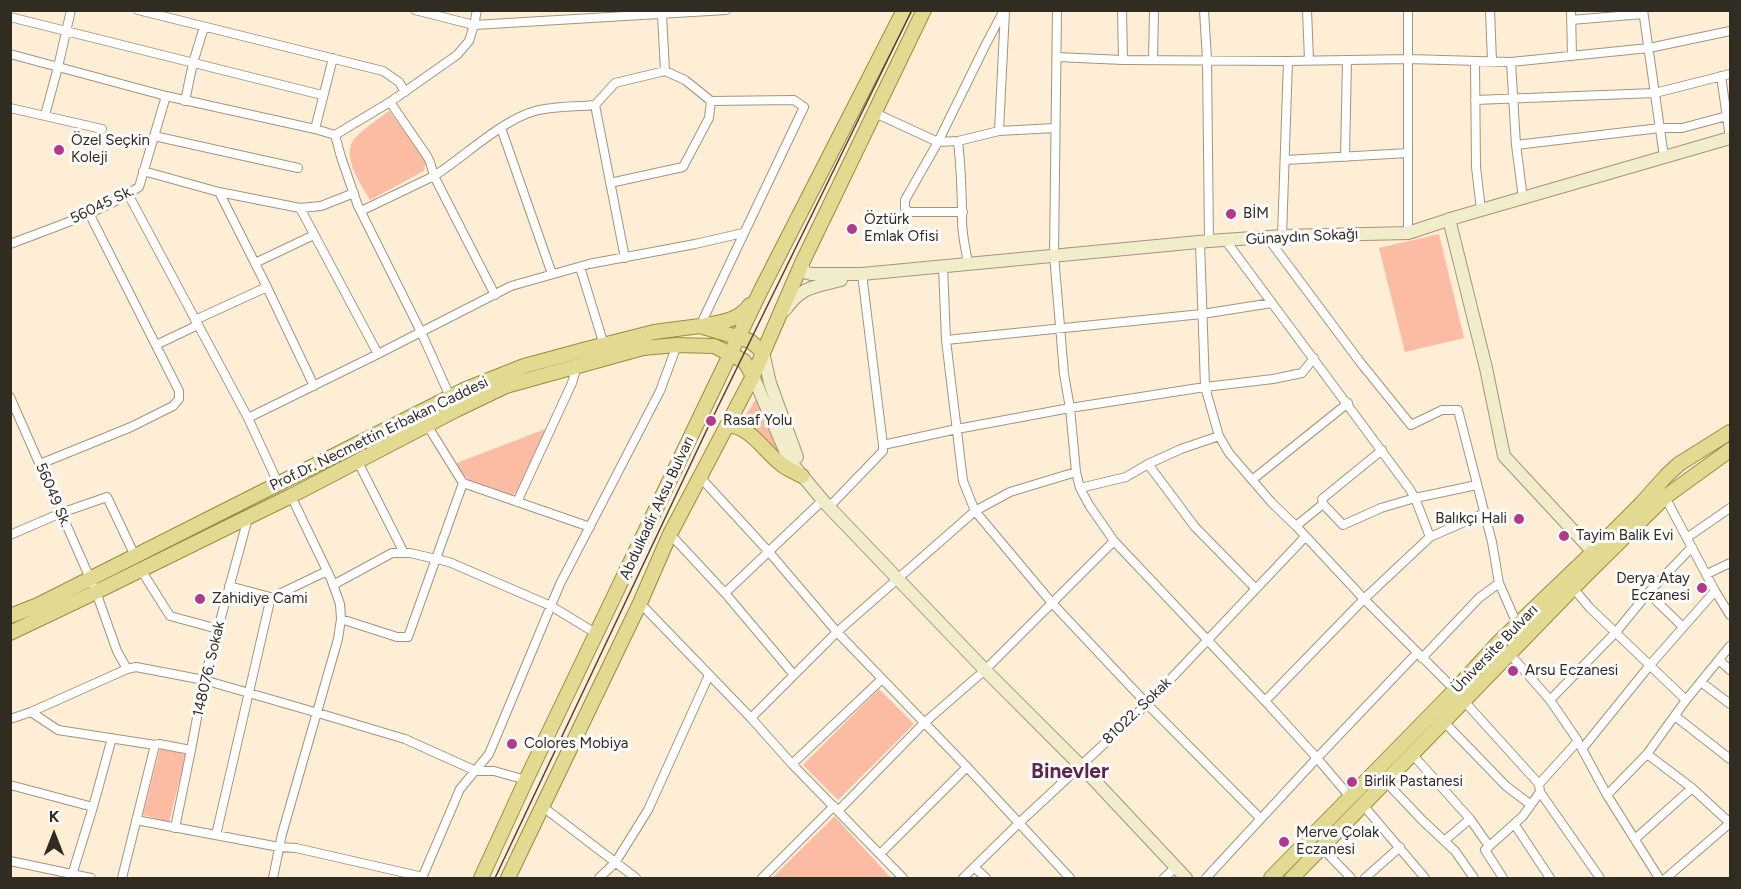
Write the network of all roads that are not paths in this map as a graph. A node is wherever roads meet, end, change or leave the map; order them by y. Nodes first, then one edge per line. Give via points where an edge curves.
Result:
1 (71, 10) edge
2 (138, 10) edge
3 (415, 10) edge
4 (477, 10) edge
5 (726, 10) edge
6 (904, 10) edge
7 (924, 10) edge
8 (1004, 10) edge
9 (1057, 10) edge
10 (1122, 10) edge
11 (1154, 10) edge
12 (1204, 10) edge
13 (1307, 10) edge
14 (1408, 10) edge
15 (1490, 10) edge
16 (1643, 12) edge
17 (662, 15) junction
18 (1571, 15) edge
19 (10, 17) edge
20 (474, 25) junction
21 (204, 27) junction
22 (66, 31) junction
23 (1731, 31) edge
24 (1649, 48) junction
25 (10, 54) edge
26 (1572, 56) junction
27 (1057, 57) junction
28 (333, 58) junction
29 (1207, 59) junction
30 (1409, 59) junction
31 (1123, 60) junction
32 (1153, 60) junction
33 (1309, 60) junction
34 (1347, 60) junction
35 (1288, 61) junction
36 (1475, 61) junction
37 (1492, 62) junction
38 (1511, 62) junction
39 (193, 63) junction
40 (58, 67) junction
41 (665, 71) junction
42 (1731, 74) edge
43 (1720, 76) junction
44 (405, 92) junction
45 (1655, 93) junction
46 (322, 95) junction
47 (166, 96) junction
48 (1513, 99) junction
49 (1475, 100) junction
50 (185, 101) junction
51 (711, 101) junction
52 (390, 102) junction
53 (595, 105) junction
54 (10, 108) edge
55 (875, 113) junction
56 (45, 115) junction
57 (1727, 116) junction
58 (501, 128) junction
59 (1056, 128) junction
60 (1660, 128) junction
61 (102, 129) dead end
62 (315, 129) junction
63 (999, 131) junction
64 (335, 135) junction
65 (154, 136) junction
66 (1730, 138) edge
67 (958, 141) junction
68 (938, 142) junction
69 (1516, 145) junction
70 (1408, 153) junction
71 (1345, 157) junction
72 (1664, 157) junction
73 (1285, 160) junction
74 (298, 168) dead end
75 (143, 171) junction
76 (434, 176) junction
77 (609, 183) junction
78 (219, 192) junction
79 (354, 193) junction
80 (128, 194) junction
81 (1523, 198) junction
82 (300, 208) junction
83 (1481, 210) junction
84 (361, 211) junction
85 (963, 212) junction
86 (89, 213) junction
87 (1449, 219) junction
88 (743, 233) junction
89 (1408, 233) junction
90 (314, 236) junction
91 (1282, 236) junction
92 (1266, 237) junction
93 (1205, 241) junction
94 (1226, 241) junction
95 (10, 244) edge
96 (1054, 255) junction
97 (625, 258) junction
98 (255, 263) junction
99 (802, 263) junction
100 (968, 264) junction
101 (943, 266) junction
102 (580, 267) junction
103 (552, 274) junction
104 (862, 274) junction
105 (267, 287) junction
106 (760, 292) junction
107 (495, 295) junction
108 (1272, 303) junction
109 (1202, 314) junction
110 (777, 321) junction
111 (197, 322) junction
112 (700, 326) junction
113 (1060, 329) junction
114 (421, 332) junction
115 (739, 336) junction
116 (946, 340) junction
117 (156, 345) junction
118 (604, 345) junction
119 (677, 345) junction
120 (763, 352) junction
121 (731, 353) junction
122 (378, 354) junction
123 (1314, 358) junction
124 (577, 366) junction
125 (753, 376) junction
126 (314, 386) junction
127 (1205, 387) junction
128 (10, 397) edge
129 (1348, 403) junction
130 (453, 404) junction
131 (1070, 408) junction
132 (248, 418) junction
133 (427, 425) junction
134 (728, 425) junction
135 (957, 429) junction
136 (1731, 432) edge
137 (1219, 436) junction
138 (883, 445) junction
139 (1382, 450) junction
140 (1731, 450) edge
141 (358, 462) junction
142 (40, 464) junction
143 (1148, 464) junction
144 (1076, 472) junction
145 (699, 476) junction
146 (802, 476) junction
147 (1252, 480) junction
148 (278, 483) junction
149 (463, 483) junction
150 (1477, 484) junction
151 (1080, 488) junction
152 (291, 496) junction
153 (1665, 497) junction
154 (1415, 498) junction
155 (517, 502) junction
156 (826, 504) junction
157 (1323, 504) junction
158 (1731, 507) edge
159 (975, 511) junction
160 (61, 513) junction
161 (1485, 513) junction
162 (248, 518) junction
163 (1296, 526) junction
164 (590, 527) junction
165 (670, 534) junction
166 (10, 535) edge
167 (1305, 537) junction
168 (1430, 537) junction
169 (1688, 537) junction
170 (1114, 541) junction
171 (1692, 547) junction
172 (769, 552) junction
173 (1593, 552) junction
174 (404, 553) junction
175 (135, 556) junction
176 (436, 559) junction
177 (1731, 562) edge
178 (141, 570) junction
179 (327, 571) junction
180 (1707, 574) junction
181 (90, 579) junction
182 (898, 579) junction
183 (1499, 583) junction
184 (333, 585) junction
185 (229, 586) junction
186 (1573, 588) junction
187 (1256, 589) junction
188 (1715, 591) junction
189 (96, 592) junction
190 (725, 593) junction
191 (1648, 593) junction
192 (274, 598) junction
193 (1364, 599) junction
194 (640, 603) junction
195 (1052, 603) junction
196 (551, 606) junction
197 (1731, 615) edge
198 (10, 616) edge
199 (340, 619) junction
200 (1517, 624) junction
201 (1683, 627) junction
202 (218, 628) junction
203 (837, 632) junction
204 (1616, 632) junction
205 (10, 633) edge
206 (597, 634) junction
207 (1207, 641) junction
208 (1499, 642) junction
209 (1731, 645) edge
210 (1510, 653) junction
211 (1420, 655) junction
212 (1719, 660) junction
213 (1650, 665) junction
214 (127, 669) junction
215 (985, 669) junction
216 (1731, 670) edge
217 (709, 675) junction
218 (794, 675) junction
219 (882, 679) junction
220 (204, 680) junction
221 (1701, 682) junction
222 (249, 693) junction
223 (1460, 695) junction
224 (1550, 700) junction
225 (1686, 700) junction
226 (1265, 701) junction
227 (1147, 704) junction
228 (1731, 704) edge
229 (31, 712) junction
230 (318, 713) junction
231 (1675, 716) junction
232 (752, 718) junction
233 (10, 719) edge
234 (1444, 722) junction
235 (924, 723) junction
236 (112, 738) junction
237 (155, 745) junction
238 (1580, 745) junction
239 (191, 750) junction
240 (1647, 754) junction
241 (1413, 755) junction
242 (1317, 758) junction
243 (1731, 759) edge
244 (792, 764) junction
245 (1080, 765) junction
246 (967, 767) junction
247 (476, 771) junction
248 (526, 780) junction
249 (1386, 782) junction
250 (10, 785) edge
251 (1540, 788) junction
252 (1692, 788) junction
253 (1607, 795) junction
254 (1350, 797) junction
255 (1364, 805) junction
256 (1532, 805) junction
257 (93, 807) junction
258 (543, 807) junction
259 (836, 809) junction
260 (1260, 818) junction
261 (1470, 819) junction
262 (136, 820) junction
263 (1019, 823) junction
264 (1515, 825) junction
265 (1729, 827) edge
266 (175, 828) junction
267 (216, 835) junction
268 (1635, 839) junction
269 (1444, 841) junction
270 (1489, 846) junction
271 (279, 847) junction
272 (1400, 847) junction
273 (1322, 848) junction
274 (880, 854) junction
275 (10, 861) edge
276 (615, 862) junction
277 (975, 868) junction
278 (1175, 868) junction
279 (72, 876) edge
280 (422, 878) edge
281 (1599, 878) edge
282 (91, 879) edge
283 (122, 879) edge
284 (273, 879) edge
285 (481, 879) edge
286 (508, 879) edge
287 (598, 879) edge
288 (636, 879) edge
289 (762, 879) edge
290 (903, 879) edge
291 (963, 879) edge
292 (986, 879) edge
293 (1070, 879) edge
294 (1164, 879) edge
295 (1186, 879) edge
296 (1206, 879) edge
297 (1271, 879) edge
298 (1292, 879) edge
299 (1351, 879) edge
300 (1365, 879) edge
301 (1425, 879) edge
302 (1474, 879) edge
303 (1503, 879) edge
304 (1550, 879) edge
305 (1659, 879) edge
306 (1666, 879) edge

1 - 22 street
2 - 21 street
3 - 20 street
4 - 20 street
5 - 17 street
6 - 106 main road, Abdulkadir Aksu Bulvarı
7 - 55 main road
8 - 63 street
8 - 68 street
9 - 27 street
10 - 31 street
11 - 32 street
12 - 29 street
13 - 33 street
14 - 30 street
15 - 37 street
16 - 18 street
16 - 24 street
17 - 20 street
17 - 41 street
18 - 26 street
19 - 22 street
20 - 44 street via 469,40 457,55
21 - 28 street
21 - 39 street
22 - 39 street
22 - 40 street
23 - 24 street
24 - 26 street
24 - 45 street
25 - 40 street
26 - 38 street
27 - 31 street
27 - 59 street
28 - 44 street via 383,70
28 - 46 street
29 - 32 street
29 - 35 street
29 - 93 street
30 - 34 street
30 - 36 street
30 - 70 street
31 - 32 street
33 - 34 street
33 - 35 street
34 - 71 street
35 - 73 street
36 - 37 street
36 - 49 street
37 - 38 street
38 - 48 street
39 - 46 street
39 - 50 street
40 - 47 street
40 - 56 street
41 - 51 street via 685,80
41 - 53 street via 615,83
42 - 43 street
43 - 45 street
43 - 57 street
44 - 52 street
45 - 48 street
45 - 60 street
46 - 62 street
47 - 50 street
47 - 65 street, 56045 Sk.
48 - 49 street
48 - 69 street
49 - 83 street
50 - 62 street
51 - 77 street via 709,118 684,167
51 - 88 street via 795,100 804,107
52 - 64 street
52 - 76 street via 427,156
53 - 58 street via 532,112
53 - 77 street
54 - 56 street
55 - 68 street
55 - 99 main road
56 - 61 street
57 - 60 street via 1682,128
57 - 66 street
58 - 76 street
58 - 103 street
59 - 63 street
59 - 96 street
60 - 69 street
60 - 72 street
62 - 64 street
63 - 67 street
64 - 79 street
65 - 74 street
65 - 75 street, 56045 Sk.
66 - 72 street, Günaydın Sokağı
67 - 68 street
67 - 85 street
68 - 85 street via 905,200 905,208 909,212
69 - 81 street
70 - 71 street
70 - 89 street
71 - 73 street
72 - 81 street, Günaydın Sokağı
73 - 91 street
75 - 78 street
75 - 80 street, 56045 Sk. via 139,187
76 - 84 street
76 - 107 street
77 - 97 street
78 - 82 street
78 - 98 street
79 - 82 street via 321,206
79 - 84 street
80 - 86 street, 56045 Sk.
80 - 111 street
81 - 83 street, Günaydın Sokağı
82 - 90 street
83 - 87 street, Günaydın Sokağı
84 - 114 street
85 - 100 street
86 - 95 street, 56045 Sk.
86 - 117 street
87 - 89 street, Günaydın Sokağı
87 - 173 street via 1504,456
88 - 97 street
88 - 112 street
89 - 91 street, Günaydın Sokağı
90 - 98 street
90 - 122 street
91 - 92 street, Günaydın Sokağı
92 - 94 street, Günaydın Sokağı
92 - 150 street via 1411,425 1442,410 1458,410
93 - 94 street, Günaydın Sokağı
93 - 96 street, Günaydın Sokağı
93 - 109 street
94 - 108 street
96 - 100 street, Günaydın Sokağı
96 - 113 street
97 - 102 street
98 - 105 street
99 - 104 street via 804,272 811,274
99 - 110 main road
100 - 101 street, Günaydın Sokağı
101 - 104 street, Günaydın Sokağı
101 - 116 street
102 - 103 street
102 - 118 street
103 - 107 street
104 - 110 street via 807,288
104 - 138 street
105 - 111 street
105 - 126 street
106 - 112 main road via 740,316
106 - 115 main road, Abdulkadir Aksu Bulvarı
107 - 114 street
108 - 109 street
108 - 123 street
109 - 113 street
109 - 127 street
110 - 120 main road
111 - 117 street
111 - 132 street
112 - 115 main road, Prof.Dr. Necmettin Erbakan Caddesi
112 - 118 main road, Prof.Dr. Necmettin Erbakan Caddesi via 654,332
113 - 116 street
113 - 131 street
114 - 122 street
114 - 130 street
115 - 120 main road, Prof.Dr. Necmettin Erbakan Caddesi
115 - 121 main road, Abdulkadir Aksu Bulvarı
116 - 135 street
117 - 142 street via 178,392 179,399 173,406
118 - 130 main road, Prof.Dr. Necmettin Erbakan Caddesi via 524,366 466,389
119 - 121 main road, Prof.Dr. Necmettin Erbakan Caddesi via 714,345
119 - 124 main road, Prof.Dr. Necmettin Erbakan Caddesi via 643,348
119 - 164 street via 660,391
120 - 125 main road
120 - 146 street
121 - 125 main road, Prof.Dr. Necmettin Erbakan Caddesi via 744,361
121 - 206 main road, Abdulkadir Aksu Bulvarı
122 - 126 street
123 - 127 street via 1302,373
123 - 129 street
124 - 130 main road, Prof.Dr. Necmettin Erbakan Caddesi
124 - 155 street
125 - 134 main road
125 - 146 street via 789,460
126 - 132 street
127 - 131 street
127 - 137 street
128 - 142 street, 56049 Sk.
129 - 139 street
129 - 147 street
130 - 133 main road, Prof.Dr. Necmettin Erbakan Caddesi
130 - 148 main road, Prof.Dr. Necmettin Erbakan Caddesi
131 - 135 street
131 - 144 street
132 - 148 street
133 - 141 main road, Prof.Dr. Necmettin Erbakan Caddesi
133 - 149 street
134 - 145 main road
134 - 146 main road via 748,433 782,466
135 - 138 street
135 - 159 street via 963,481
136 - 173 main road, Üniversite Bulvarı via 1679,464
137 - 143 street
137 - 147 street
138 - 156 street via 883,451
139 - 154 street
139 - 157 street via 1323,498
140 - 153 main road, Üniversite Bulvarı
141 - 152 main road, Prof.Dr. Necmettin Erbakan Caddesi
141 - 174 street
142 - 160 street, 56049 Sk.
143 - 151 street via 1126,477
143 - 187 street via 1195,527
144 - 151 street
144 - 159 street via 1010,492
145 - 165 main road
145 - 172 street
146 - 156 street
147 - 163 street
148 - 175 main road, Prof.Dr. Necmettin Erbakan Caddesi
149 - 155 street
149 - 176 street
150 - 154 street
150 - 161 street
151 - 170 street
152 - 162 main road, Prof.Dr. Necmettin Erbakan Caddesi
152 - 179 street
153 - 169 street
153 - 186 main road, Üniversite Bulvarı
154 - 157 street via 1343,525
154 - 168 street
155 - 164 street
156 - 172 street
156 - 182 street
157 - 163 street
158 - 169 street
159 - 182 street
159 - 195 street
160 - 166 street
160 - 175 street via 106,497
160 - 181 street, 56049 Sk.
161 - 168 street
161 - 183 street
162 - 178 main road, Prof.Dr. Necmettin Erbakan Caddesi
162 - 185 street, 148076. Sokak
163 - 167 street
164 - 196 street
165 - 190 street
165 - 194 main road
167 - 187 street, 81022. Sokak
167 - 193 street
168 - 193 street
169 - 171 street
170 - 195 street
170 - 207 street
171 - 180 street
171 - 191 street
172 - 190 street
172 - 203 street
173 - 200 main road, Üniversite Bulvarı
174 - 176 street
174 - 184 street via 392,553
175 - 181 main road, Prof.Dr. Necmettin Erbakan Caddesi
176 - 196 street
176 - 199 street via 408,637
177 - 180 street
178 - 189 main road, Prof.Dr. Necmettin Erbakan Caddesi
178 - 202 street via 170,616
179 - 184 street
179 - 192 street
180 - 188 street
181 - 189 street, 56049 Sk.
181 - 198 main road, Prof.Dr. Necmettin Erbakan Caddesi
182 - 203 street
182 - 215 street
183 - 200 street
183 - 211 street
184 - 199 street via 340,604
185 - 192 street
185 - 202 street, 148076. Sokak
186 - 204 street
186 - 210 main road, Üniversite Bulvarı
187 - 207 street, 81022. Sokak
188 - 197 street
188 - 201 street
189 - 205 main road, Prof.Dr. Necmettin Erbakan Caddesi
189 - 214 street, 56049 Sk.
190 - 218 street
191 - 201 street
191 - 204 street
192 - 222 street
193 - 211 street
193 - 226 street
194 - 217 street
194 - 258 main road
195 - 215 street
195 - 227 street
196 - 206 street
196 - 247 street via 489,754
199 - 230 street
200 - 208 main road, Üniversite Bulvarı
201 - 213 street
202 - 220 street, 148076. Sokak
203 - 218 street
203 - 219 street
204 - 213 street
204 - 224 street
206 - 248 main road, Abdulkadir Aksu Bulvarı
207 - 226 street
207 - 227 street, 81022. Sokak
208 - 210 street
208 - 223 main road, Üniversite Bulvarı
209 - 212 street
210 - 223 main road, Üniversite Bulvarı
210 - 224 street
211 - 223 street
211 - 242 street
212 - 216 street
212 - 221 street
213 - 225 street
213 - 238 street
214 - 220 street via 135,667
214 - 229 street
215 - 235 street
215 - 245 street
217 - 232 street
217 - 276 street via 648,810
218 - 232 street
219 - 235 street
219 - 244 street
220 - 222 street
220 - 239 street, 148076. Sokak
221 - 225 street
221 - 228 street
222 - 230 street
222 - 267 street
223 - 234 main road, Üniversite Bulvarı
223 - 251 street
223 - 254 main road, Üniversite Bulvarı
224 - 238 street
225 - 231 street
226 - 242 street
227 - 245 street, 81022. Sokak
227 - 260 street
229 - 233 street
229 - 236 street via 58,730
230 - 247 street via 405,739
230 - 271 street
231 - 240 street
231 - 243 street
232 - 244 street
234 - 241 main road, Üniversite Bulvarı
234 - 256 street via 1506,786
235 - 246 street
235 - 259 street
236 - 237 street
236 - 257 street
237 - 239 street
237 - 262 street
238 - 251 street
238 - 253 street
239 - 266 street, 148076. Sokak
240 - 252 street
240 - 253 street
241 - 249 main road, Üniversite Bulvarı
241 - 261 street
242 - 254 street
242 - 260 street
244 - 259 street
245 - 263 street, 81022. Sokak
245 - 278 street
246 - 263 street
246 - 274 street
247 - 248 street via 494,771
247 - 280 street via 460,789
248 - 285 main road, Abdulkadir Aksu Bulvarı
249 - 255 main road, Üniversite Bulvarı
249 - 269 street
250 - 257 street
251 - 256 street
251 - 281 street
252 - 265 street via 1731,823
252 - 268 street
253 - 268 street
254 - 297 main road, Üniversite Bulvarı
255 - 272 street
255 - 273 main road, Üniversite Bulvarı
256 - 264 street
257 - 279 street
258 - 276 street
258 - 286 main road
259 - 274 street
259 - 289 street
260 - 296 street
261 - 269 street
261 - 270 street
262 - 266 street
262 - 283 street
263 - 277 street, 81022. Sokak
263 - 293 street
264 - 270 street
264 - 304 street
265 - 306 street
266 - 267 street
267 - 271 street
268 - 305 street
269 - 302 street
270 - 303 street via 1485,850
271 - 280 street
271 - 284 street
272 - 300 street
272 - 301 street
273 - 298 main road, Üniversite Bulvarı
273 - 299 street
274 - 290 street
275 - 279 street
276 - 287 street
276 - 288 street
277 - 291 street, 81022. Sokak
277 - 292 street
278 - 294 street
278 - 295 street
279 - 282 street

